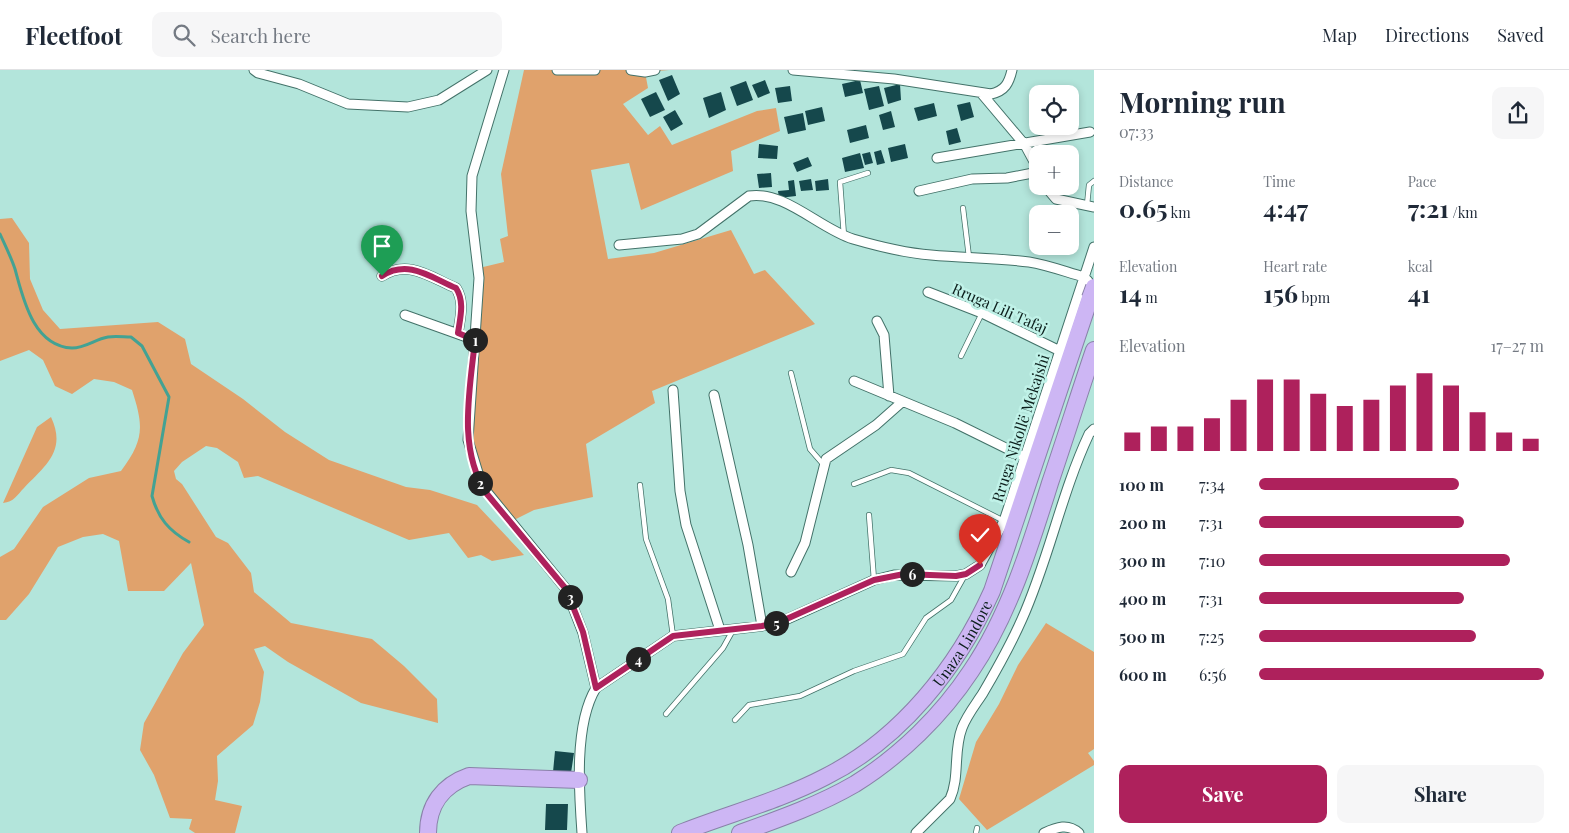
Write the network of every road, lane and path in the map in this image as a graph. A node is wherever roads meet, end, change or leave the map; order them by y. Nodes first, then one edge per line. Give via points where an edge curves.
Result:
1 (254, 70) edge
2 (487, 70) edge
3 (504, 70) edge
4 (557, 70) edge
5 (595, 70) edge
6 (630, 70) edge
7 (655, 70) edge
8 (793, 70) edge
9 (1012, 70) edge
10 (982, 94) junction
11 (1090, 132) dead end
12 (1025, 145) junction
13 (1029, 153) edge
14 (937, 158) dead end
15 (868, 173) dead end
16 (1029, 173) edge
17 (1094, 182) edge
18 (919, 191) dead end
19 (1053, 195) edge
20 (1090, 206) edge
21 (963, 208) dead end
22 (844, 236) junction
23 (619, 245) dead end
24 (1094, 247) edge
25 (969, 257) junction
26 (382, 276) dead end
27 (1089, 287) edge
28 (928, 292) dead end
29 (982, 313) junction
30 (405, 314) dead end
31 (877, 321) dead end
32 (458, 333) junction
33 (475, 340) junction
34 (1094, 350) edge
35 (1060, 351) junction
36 (960, 356) dead end
37 (791, 373) dead end
38 (854, 381) dead end
39 (674, 390) dead end
40 (714, 395) dead end
41 (889, 396) junction
42 (902, 402) junction
43 (1094, 429) edge
44 (1024, 457) junction
45 (823, 464) junction
46 (854, 484) dead end
47 (640, 485) dead end
48 (869, 515) dead end
49 (1004, 521) junction
50 (792, 572) dead end
51 (966, 574) junction
52 (874, 580) junction
53 (762, 626) junction
54 (733, 628) junction
55 (720, 630) junction
56 (673, 636) junction
57 (971, 672) junction
58 (596, 688) junction
59 (666, 714) dead end
60 (736, 720) dead end
61 (579, 780) junction
62 (428, 833) edge
63 (582, 833) edge
64 (680, 833) edge
65 (740, 833) edge
66 (759, 833) edge
67 (916, 833) edge
68 (1044, 833) edge
69 (1079, 833) edge

1 - 2 street via 348,104 408,107 439,100
3 - 33 street via 472,176 471,210 479,268
4 - 5 street
6 - 7 street
8 - 10 street via 894,78
9 - 10 street via 1005,89
10 - 12 street
11 - 12 street
12 - 13 street
12 - 14 street
15 - 22 lane via 840,182
16 - 18 street via 1015,177 972,179
17 - 20 lane via 1089,185
19 - 20 street via 1056,199
21 - 25 lane
22 - 23 street via 790,206 757,194 749,196 698,234 682,239
22 - 25 street via 928,255
24 - 27 street, Rruga Nikollë Mekajshi
25 - 27 street via 1031,262
26 - 32 street via 392,269 408,268 456,288 462,306
27 - 35 street, Rruga Nikollë Mekajshi
27 - 64 highway, Unaza Lindore via 992,591 976,627 930,691 893,730 841,768 794,791
28 - 29 street, Rruga Lili Tafaj
29 - 35 street, Rruga Lili Tafaj
29 - 36 lane
30 - 32 street
31 - 41 street via 884,334
32 - 33 street
33 - 58 street via 468,432 478,478 487,494 566,589 583,632
34 - 57 highway, Unaza Lindore via 1034,534 1000,620
35 - 44 street, Rruga Nikollë Mekajshi
37 - 45 lane via 810,449
38 - 41 street
39 - 55 street via 680,491 686,524
40 - 53 street via 748,545
41 - 42 street
42 - 44 street via 956,423
42 - 45 street
43 - 67 street via 1068,483 1021,620 961,731 950,799
44 - 49 street, Rruga Nikollë Mekajshi
45 - 50 street via 821,487 805,543
46 - 49 lane via 891,470 909,473
47 - 56 lane via 646,539 671,609
48 - 52 lane
49 - 51 street, Rruga Nikollë Mekajshi via 980,565
51 - 52 street via 904,574
51 - 60 lane via 951,600 926,618 903,654 846,674 800,696 749,705
52 - 53 street via 782,621
53 - 54 street
54 - 55 street
54 - 59 lane via 723,648
55 - 56 street
56 - 58 street
57 - 65 highway, Unaza Lindore via 925,726 881,766 832,796
57 - 66 highway via 964,688 947,708 897,758 841,795
58 - 61 street via 584,719
61 - 62 highway via 484,775 463,778 447,787 435,802
61 - 63 street
68 - 69 street via 1069,826

